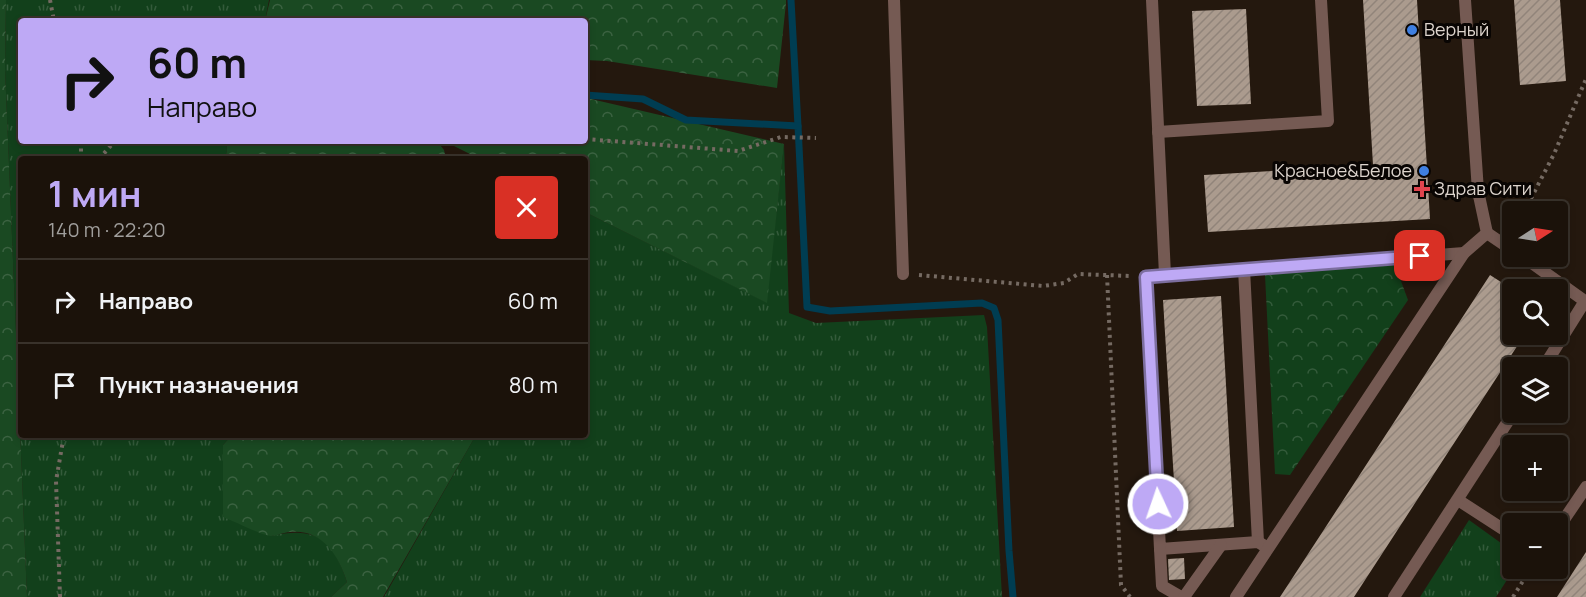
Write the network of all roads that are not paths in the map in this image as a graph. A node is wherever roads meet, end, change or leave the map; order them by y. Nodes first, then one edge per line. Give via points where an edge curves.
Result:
1 (894, 0) edge
2 (1152, 0) edge
3 (1321, 0) edge
4 (1466, 0) edge
5 (1158, 132) junction
6 (1487, 233) junction
7 (1502, 243) edge
8 (1464, 253) junction
9 (1538, 267) edge
10 (1244, 269) junction
11 (903, 274) road end
12 (1165, 275) junction
13 (1586, 301) edge
14 (1550, 357) edge
15 (1507, 423) edge
16 (1586, 487) edge
17 (1458, 500) junction
18 (1568, 514) edge
19 (1502, 529) edge
20 (1221, 545) junction
21 (1263, 545) junction
22 (1160, 549) junction
23 (1183, 597) edge
24 (1236, 597) edge
25 (1394, 597) edge

1 - 11 lane
2 - 5 lane
3 - 5 lane via 1328,121
4 - 6 lane via 1478,191
5 - 12 lane
6 - 7 lane
6 - 8 lane
8 - 10 lane
8 - 21 lane
9 - 13 lane
10 - 12 lane
10 - 21 lane
12 - 22 lane via 1146,277
13 - 14 lane
15 - 17 lane
16 - 18 lane
17 - 19 lane
17 - 25 lane
20 - 21 lane
20 - 22 lane
20 - 23 lane
21 - 24 lane
22 - 23 lane via 1162,586

